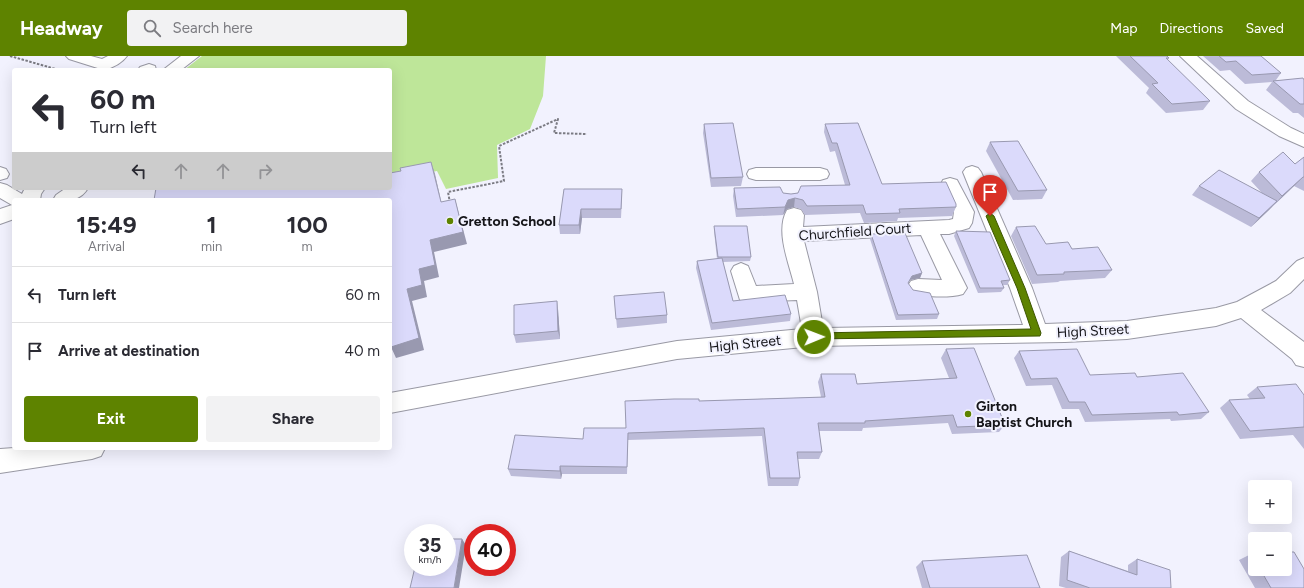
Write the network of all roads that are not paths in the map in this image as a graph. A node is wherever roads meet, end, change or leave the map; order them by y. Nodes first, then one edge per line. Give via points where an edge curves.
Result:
1 (74, 56) edge
2 (119, 56) edge
3 (191, 56) edge
4 (1188, 56) edge
5 (105, 68) edge
6 (174, 68) edge
7 (1304, 141) edge
8 (972, 172) dead end
9 (756, 174) dead end
10 (820, 174) dead end
11 (950, 184) dead end
12 (0, 189) edge
13 (76, 190) edge
14 (15, 198) edge
15 (66, 198) edge
16 (12, 212) edge
17 (794, 215) dead end
18 (0, 217) edge
19 (927, 227) junction
20 (792, 235) junction
21 (1304, 266) edge
22 (740, 271) dead end
23 (918, 287) dead end
24 (806, 292) junction
25 (1244, 309) junction
26 (1037, 333) junction
27 (814, 337) junction
28 (1303, 355) edge
29 (392, 403) edge
30 (78, 450) edge
31 (0, 461) edge

1 - 5 street
2 - 5 street
3 - 6 street
4 - 7 street via 1242,105
8 - 26 street via 1021,288
9 - 10 street via 784,181
11 - 19 street, Churchfield Court via 964,212 962,222 949,227
12 - 14 street
13 - 15 street
16 - 18 street
17 - 20 street
19 - 20 street, Churchfield Court
19 - 23 street, Churchfield Court via 956,288
20 - 24 street, Churchfield Court
21 - 25 street, High Street via 1283,287
22 - 24 street via 748,294
24 - 27 street, Churchfield Court
25 - 26 street, High Street via 1216,317 1127,330
25 - 28 street
26 - 27 street, High Street
27 - 29 street, High Street via 677,350
30 - 31 street

